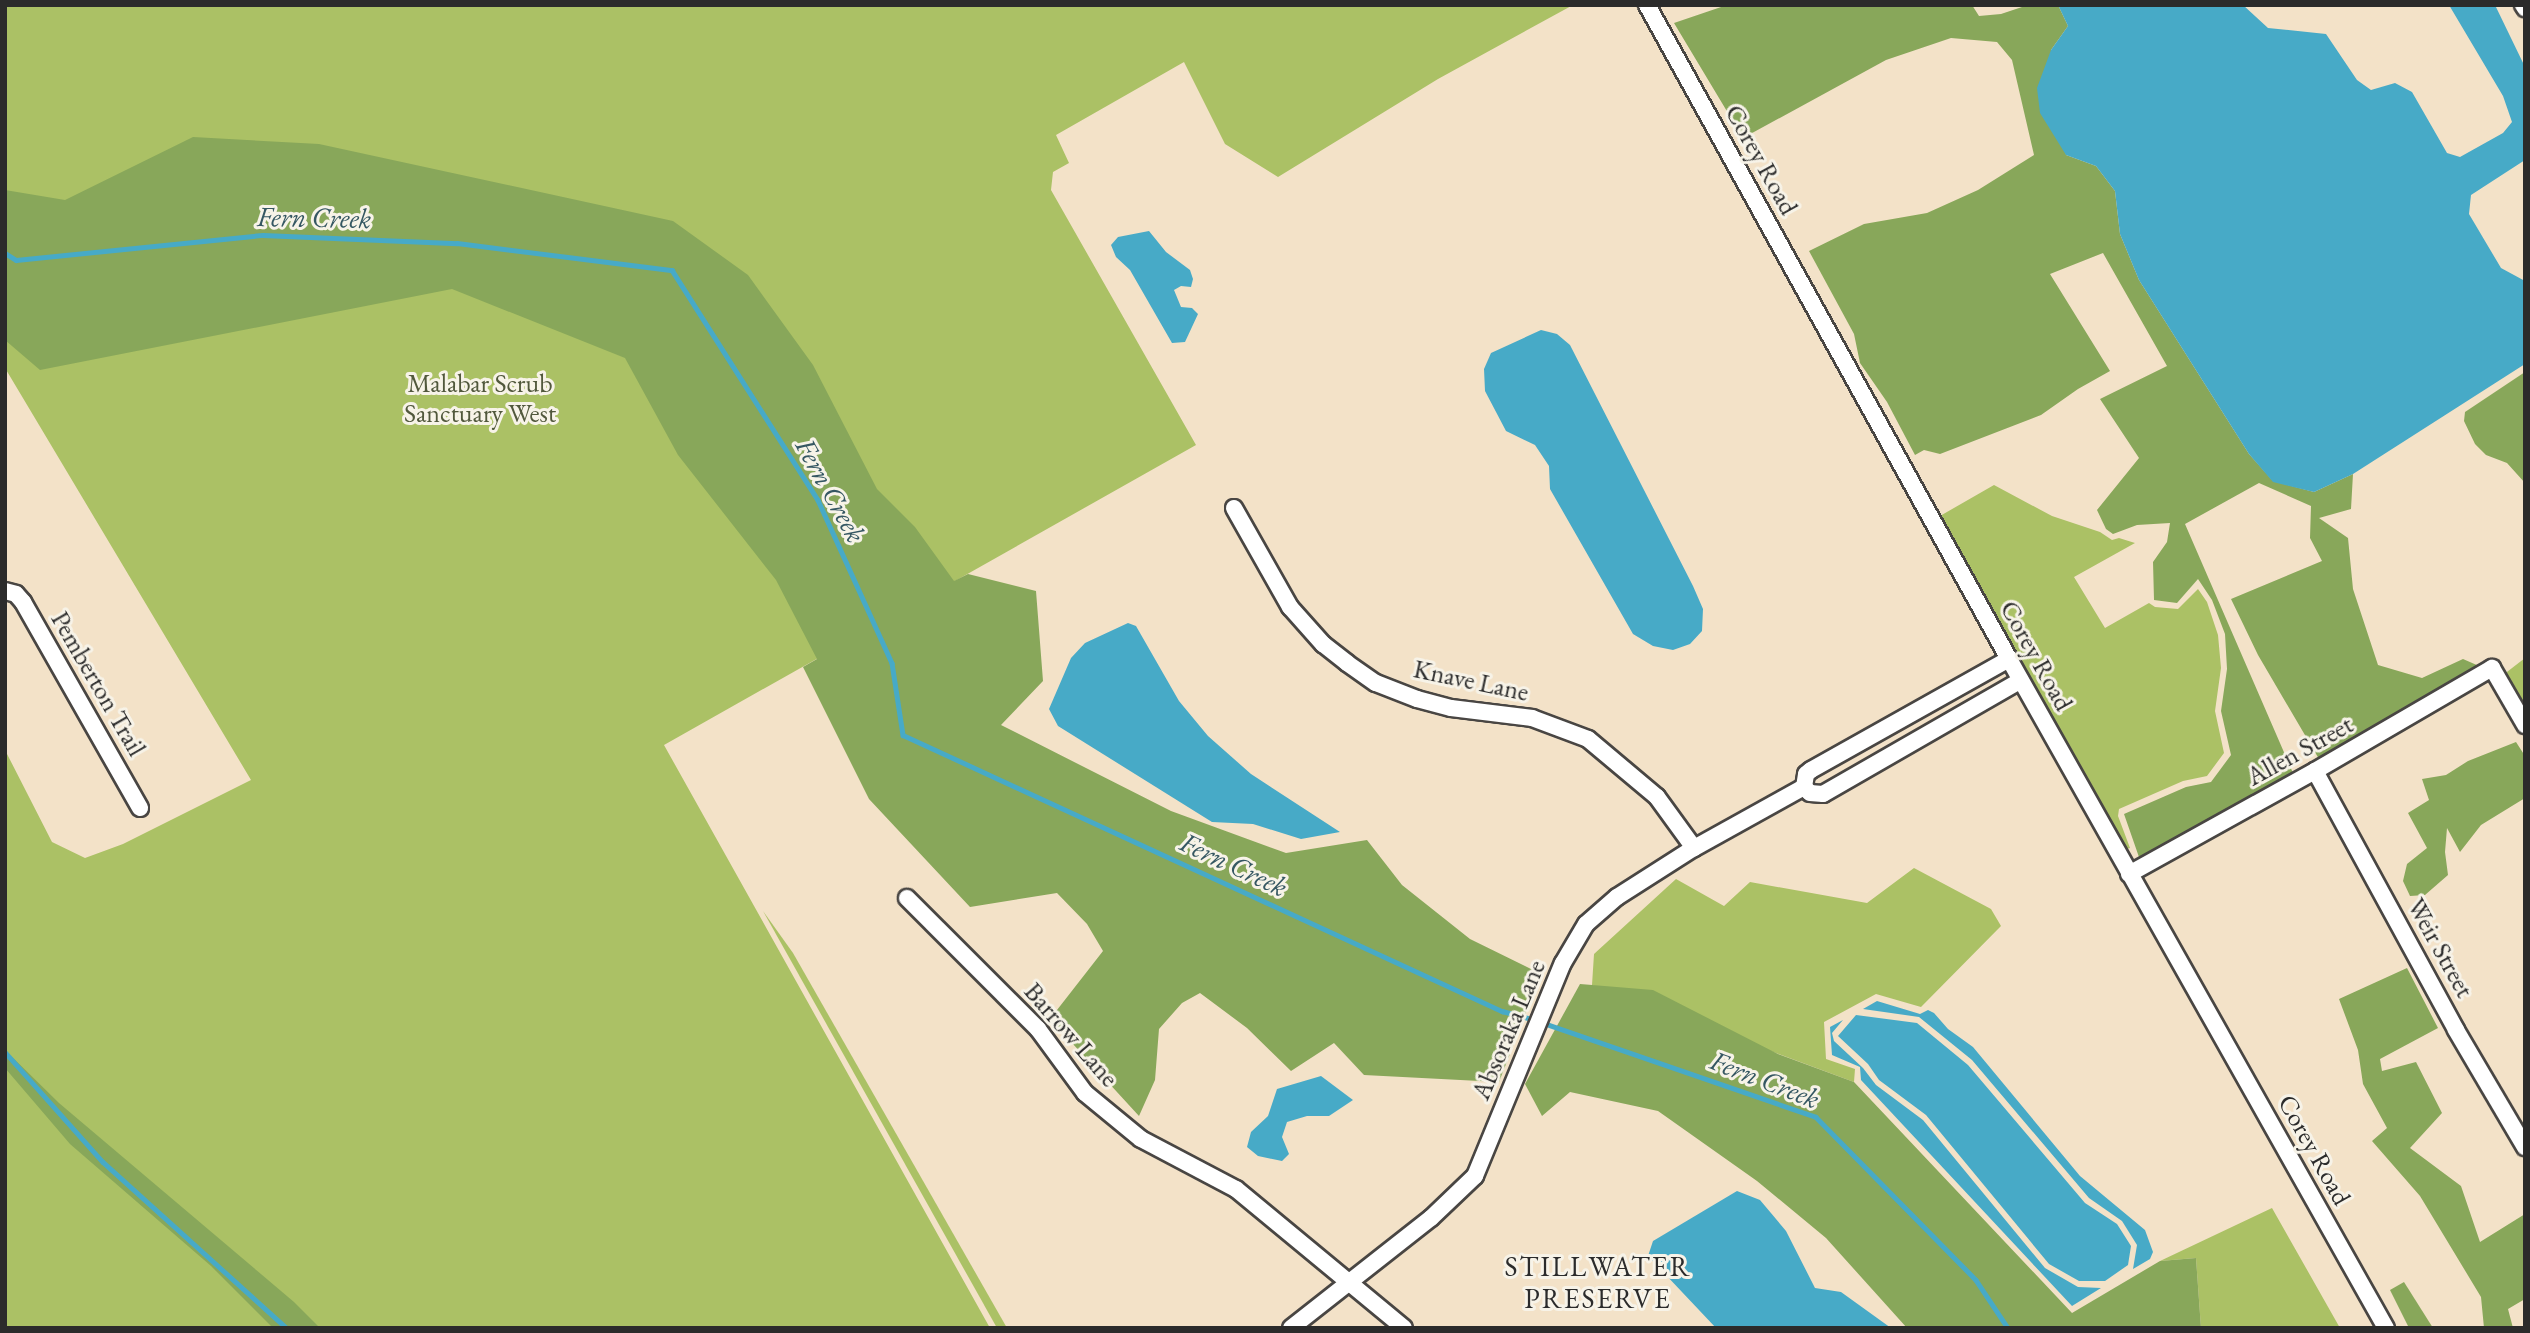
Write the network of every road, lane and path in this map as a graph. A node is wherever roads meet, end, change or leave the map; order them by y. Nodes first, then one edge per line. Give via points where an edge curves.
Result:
1 (1647, 5) edge
2 (1234, 508) dead end
3 (5, 591) edge
4 (2009, 659) junction
5 (2021, 680) junction
6 (1926, 705) junction
7 (2525, 725) edge
8 (1939, 727) junction
9 (2315, 771) junction
10 (1804, 787) junction
11 (140, 808) dead end
12 (1694, 848) junction
13 (2129, 874) junction
14 (908, 898) dead end
15 (2525, 1147) edge
16 (1350, 1282) junction
17 (1292, 1328) edge
18 (1404, 1328) edge
19 (2386, 1328) edge

1 - 4 street, Corey Road
2 - 12 street, Knave Lane via 1290,607 1347,663 1376,682 1417,699 1532,718 1588,739 1657,797
3 - 11 street, Pemberton Trail via 16,594 23,603
4 - 5 street, Corey Road
4 - 6 street, Absoraka Lane
5 - 8 street, Absoraka Lane
5 - 13 street, Corey Road
6 - 8 street
6 - 10 street, Absoraka Lane via 1811,769
7 - 9 street, Allen Street via 2493,668
8 - 10 street, Absoraka Lane via 1822,794
9 - 13 street, Allen Street
9 - 15 street, Weir Street
10 - 12 street, Absoraka Lane
12 - 16 street, Absoraka Lane via 1617,897 1586,924 1563,962 1475,1176 1431,1218
13 - 19 street, Corey Road
14 - 16 street, Barrow Lane via 1038,1029 1085,1093 1141,1139 1236,1189
16 - 17 street, Absoraka Lane
16 - 18 street, Barrow Lane

